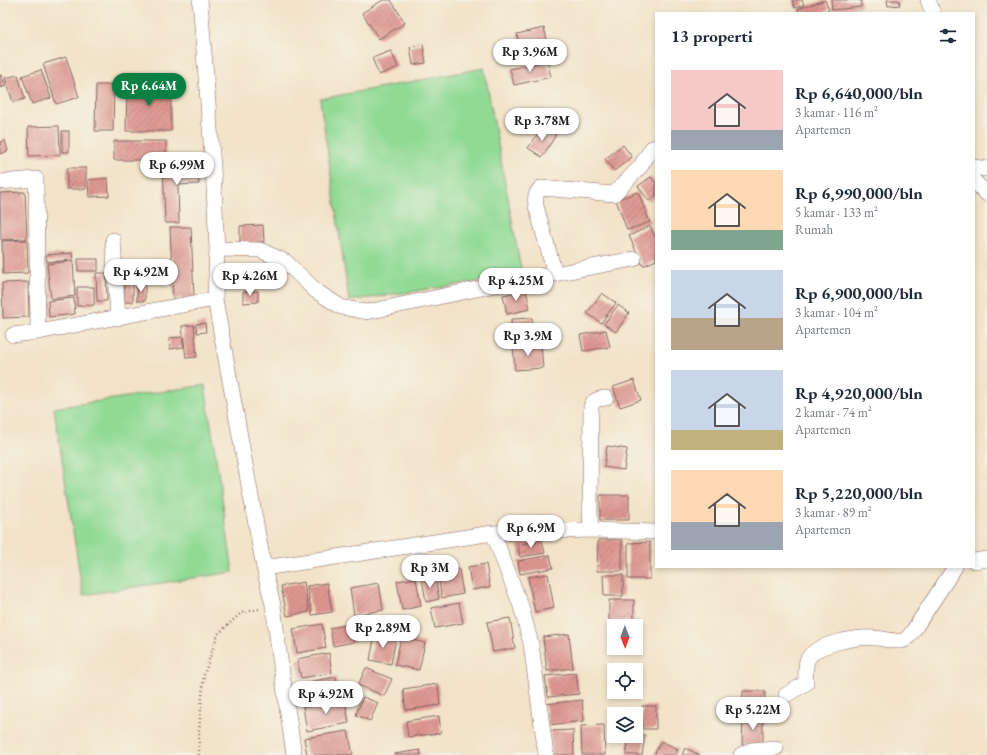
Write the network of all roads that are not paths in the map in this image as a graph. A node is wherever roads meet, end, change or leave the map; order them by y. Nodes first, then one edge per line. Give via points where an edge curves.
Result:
1 (200, 0) edge
2 (928, 0) edge
3 (933, 12) edge
4 (655, 147) edge
5 (975, 167) edge
6 (987, 169) edge
7 (0, 182) edge
8 (975, 182) edge
9 (987, 194) edge
10 (113, 240) dead end
11 (218, 249) junction
12 (634, 259) dead end
13 (555, 274) junction
14 (215, 299) junction
15 (118, 318) junction
16 (38, 332) junction
17 (13, 335) dead end
18 (606, 398) dead end
19 (591, 530) junction
20 (655, 532) edge
21 (493, 533) junction
22 (987, 559) edge
23 (975, 560) edge
24 (264, 568) junction
25 (954, 568) edge
26 (786, 695) dead end
27 (776, 748) dead end
28 (294, 755) edge
29 (546, 755) edge
30 (741, 755) edge

1 - 11 street
2 - 3 street
4 - 13 street via 614,194 541,188 537,192 536,206
5 - 6 street
7 - 16 street via 36,179
8 - 9 street
10 - 15 street
11 - 13 street via 260,250 286,262 316,290 341,307 367,312
11 - 14 street
12 - 13 street
14 - 15 street
14 - 24 street
15 - 16 street
16 - 17 street
18 - 19 street via 597,399 591,407
19 - 20 street
19 - 21 street
21 - 24 street
21 - 29 street via 521,606 531,644
22 - 23 street
24 - 28 street via 273,605
25 - 26 street via 908,638 904,641 873,638 844,640 812,653 806,662 806,683
27 - 30 street via 751,750

